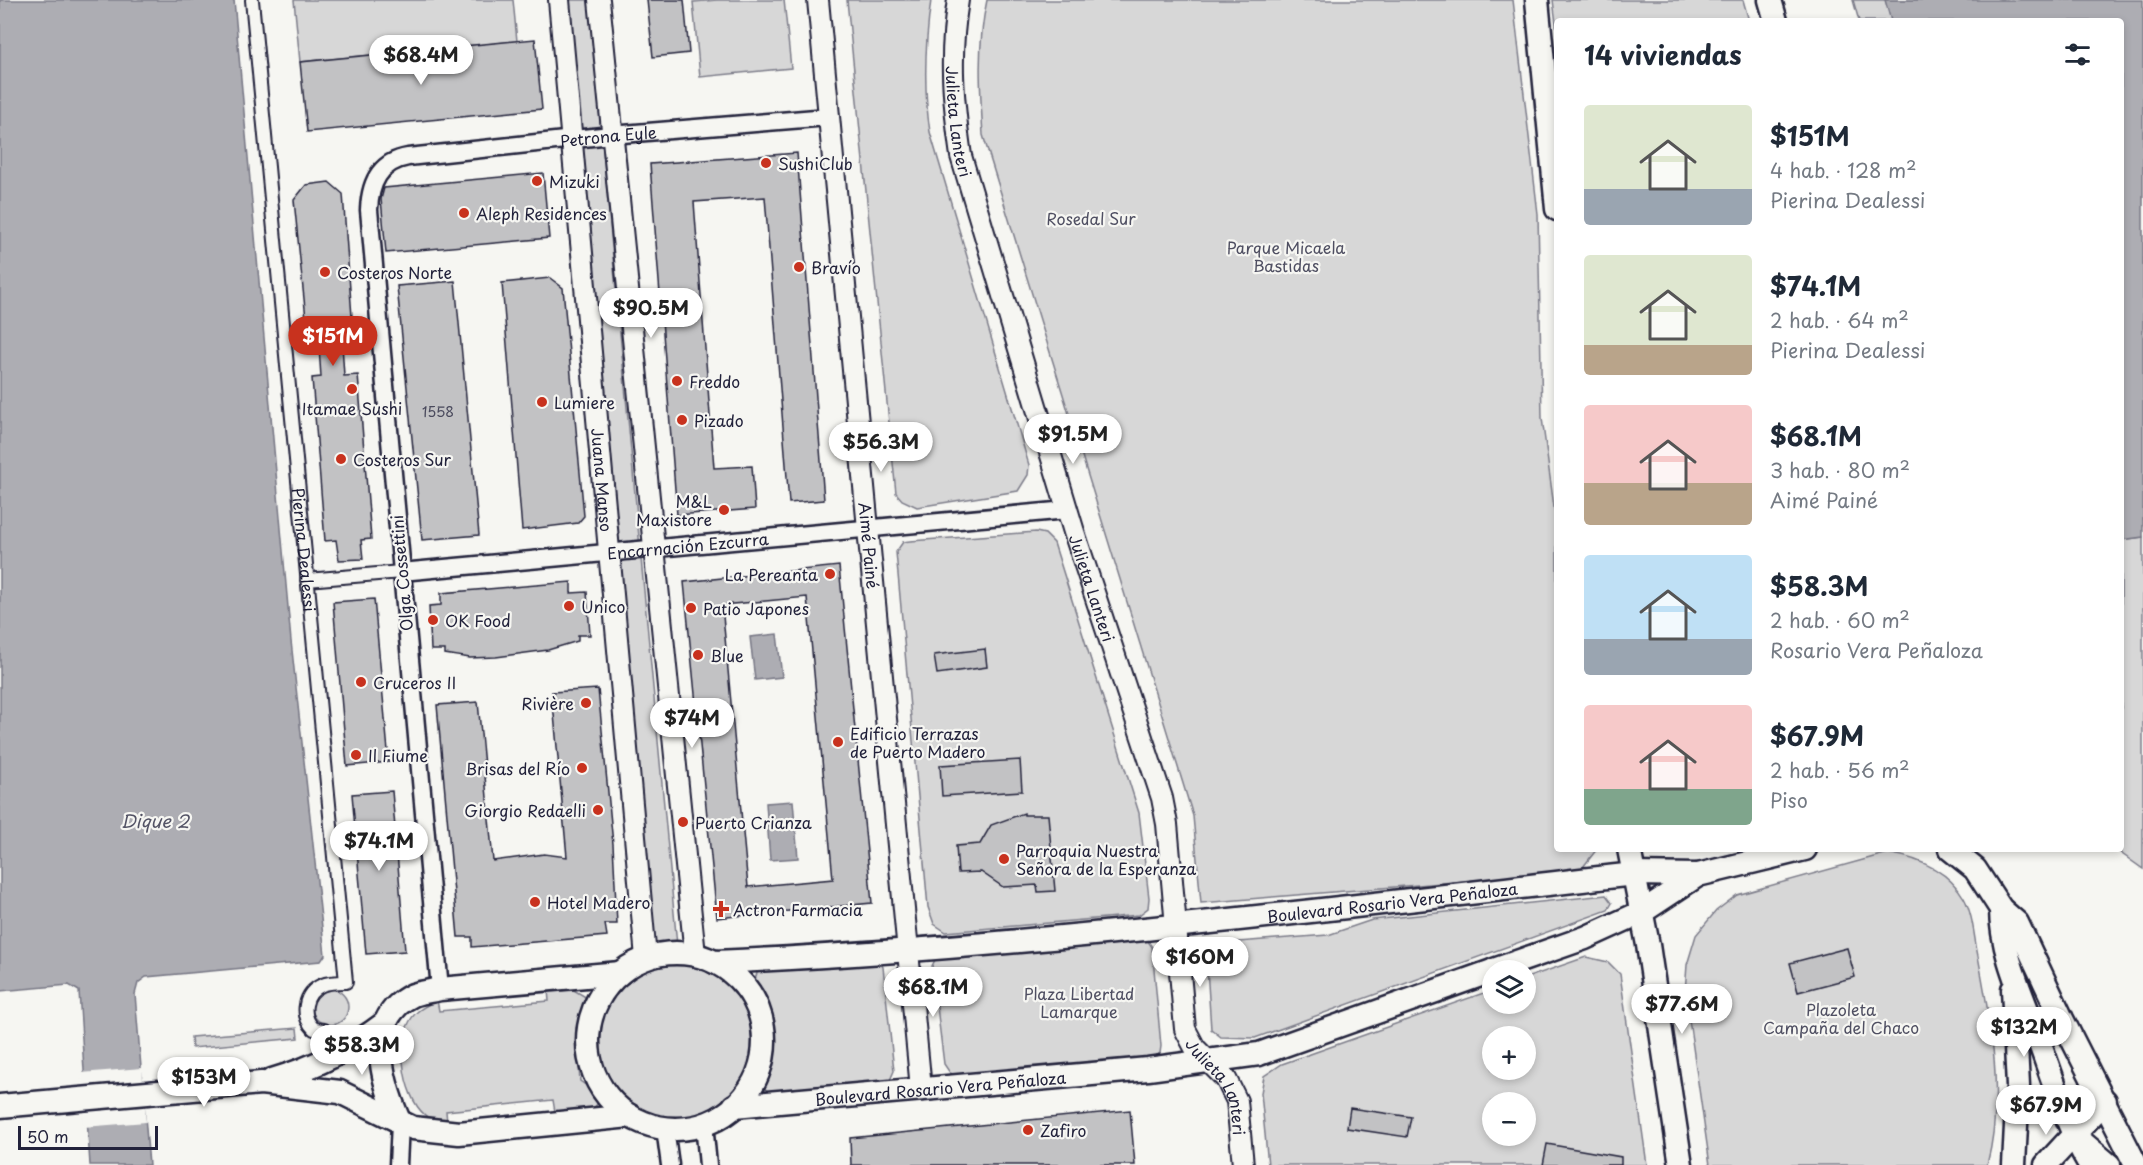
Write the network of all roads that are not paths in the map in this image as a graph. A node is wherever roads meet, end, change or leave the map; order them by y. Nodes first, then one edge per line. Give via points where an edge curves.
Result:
1 (252, 0) edge
2 (559, 0) edge
3 (599, 0) edge
4 (818, 0) edge
5 (958, 0) edge
6 (1537, 0) edge
7 (1770, 0) edge
8 (1775, 18) edge
9 (828, 117) junction
10 (611, 135) junction
11 (572, 140) junction
12 (390, 163) joint
13 (1554, 178) edge
14 (1067, 510) junction
15 (868, 528) junction
16 (653, 547) junction
17 (608, 552) junction
18 (401, 572) junction
19 (307, 580) junction
20 (1630, 852) edge
21 (1793, 852) edge
22 (1954, 852) edge
23 (1634, 874) junction
24 (1698, 875) junction
25 (2001, 909) junction
26 (1642, 912) junction
27 (1175, 925) junction
28 (907, 950) junction
29 (646, 958) junction
30 (705, 959) junction
31 (1524, 960) edge
32 (2012, 966) junction
33 (620, 973) junction
34 (1482, 975) edge
35 (440, 989) junction
36 (386, 1023) junction
37 (334, 1056) junction
38 (1206, 1061) junction
39 (261, 1083) junction
40 (921, 1089) junction
41 (2105, 1101) junction
42 (0, 1106) edge
43 (734, 1106) junction
44 (630, 1116) junction
45 (400, 1123) junction
46 (704, 1124) junction
47 (665, 1128) junction
48 (2075, 1136) junction
49 (398, 1165) edge
50 (670, 1165) edge
51 (708, 1165) edge
52 (1242, 1165) edge
53 (1681, 1165) edge
54 (2014, 1165) edge
55 (2046, 1165) edge
56 (2090, 1165) edge
57 (2109, 1165) edge
58 (2136, 1165) edge

1 - 19 street, Pierina Dealessi
2 - 11 street, Juana Manso
3 - 10 street
4 - 9 street, Aimé Painé
5 - 14 street, Julieta Lanteri via 951,40 961,156
6 - 13 main road
7 - 8 main road
9 - 10 street, Petrona Eyle
9 - 15 street, Aimé Painé
10 - 11 street, Petrona Eyle
10 - 16 street
11 - 12 street, Petrona Eyle via 413,156
11 - 17 street, Juana Manso
12 - 18 street, Olga Cossettini via 375,179 369,210
14 - 15 street, Encarnación Ezcurra
14 - 27 street, Julieta Lanteri via 1162,798
15 - 16 street, Encarnación Ezcurra
15 - 28 street, Aimé Painé
16 - 17 street, Encarnación Ezcurra
16 - 30 street
17 - 18 street, Encarnación Ezcurra
17 - 29 street, Juana Manso
18 - 19 street, Encarnación Ezcurra
18 - 35 street, Olga Cossettini
19 - 37 street, Pierina Dealessi via 346,982 325,983 313,991 305,1014 314,1029 324,1030
20 - 23 main road
21 - 24 main road
22 - 25 main road via 1975,869
23 - 24 main road, Boulevard Rosario Vera Peñaloza
23 - 26 main road
23 - 27 main road, Boulevard Rosario Vera Peñaloza
24 - 26 main road, Boulevard Rosario Vera Peñaloza
25 - 32 main road via 2001,930
25 - 41 main road via 2017,923
26 - 31 main road, Boulevard Rosario Vera Peñaloza
26 - 53 main road
27 - 28 main road, Boulevard Rosario Vera Peñaloza
27 - 38 street, Julieta Lanteri via 1185,1029
28 - 30 main road, Boulevard Rosario Vera Peñaloza
28 - 40 street, Aimé Painé
29 - 30 main road via 670,953
29 - 33 main road
30 - 43 main road via 734,975 749,992 763,1032 755,1079
32 - 48 main road
32 - 54 main road via 2018,1086
33 - 35 main road
33 - 44 main road via 596,1003 588,1050 602,1089
34 - 38 main road, Boulevard Rosario Vera Peñaloza via 1259,1054
35 - 36 main road via 413,995 394,1009
36 - 37 main road
36 - 45 main road via 381,1049 383,1077
37 - 39 main road
38 - 40 main road, Boulevard Rosario Vera Peñaloza
38 - 52 street, Julieta Lanteri via 1226,1079 1237,1101
39 - 42 main road
39 - 45 main road via 340,1092
40 - 43 main road, Boulevard Rosario Vera Peñaloza
41 - 48 main road
41 - 58 main road
43 - 46 main road
44 - 45 main road via 459,1133
44 - 47 main road
45 - 49 street
46 - 47 main road
46 - 51 street
47 - 50 street
48 - 55 main road
48 - 56 main road
48 - 57 main road

